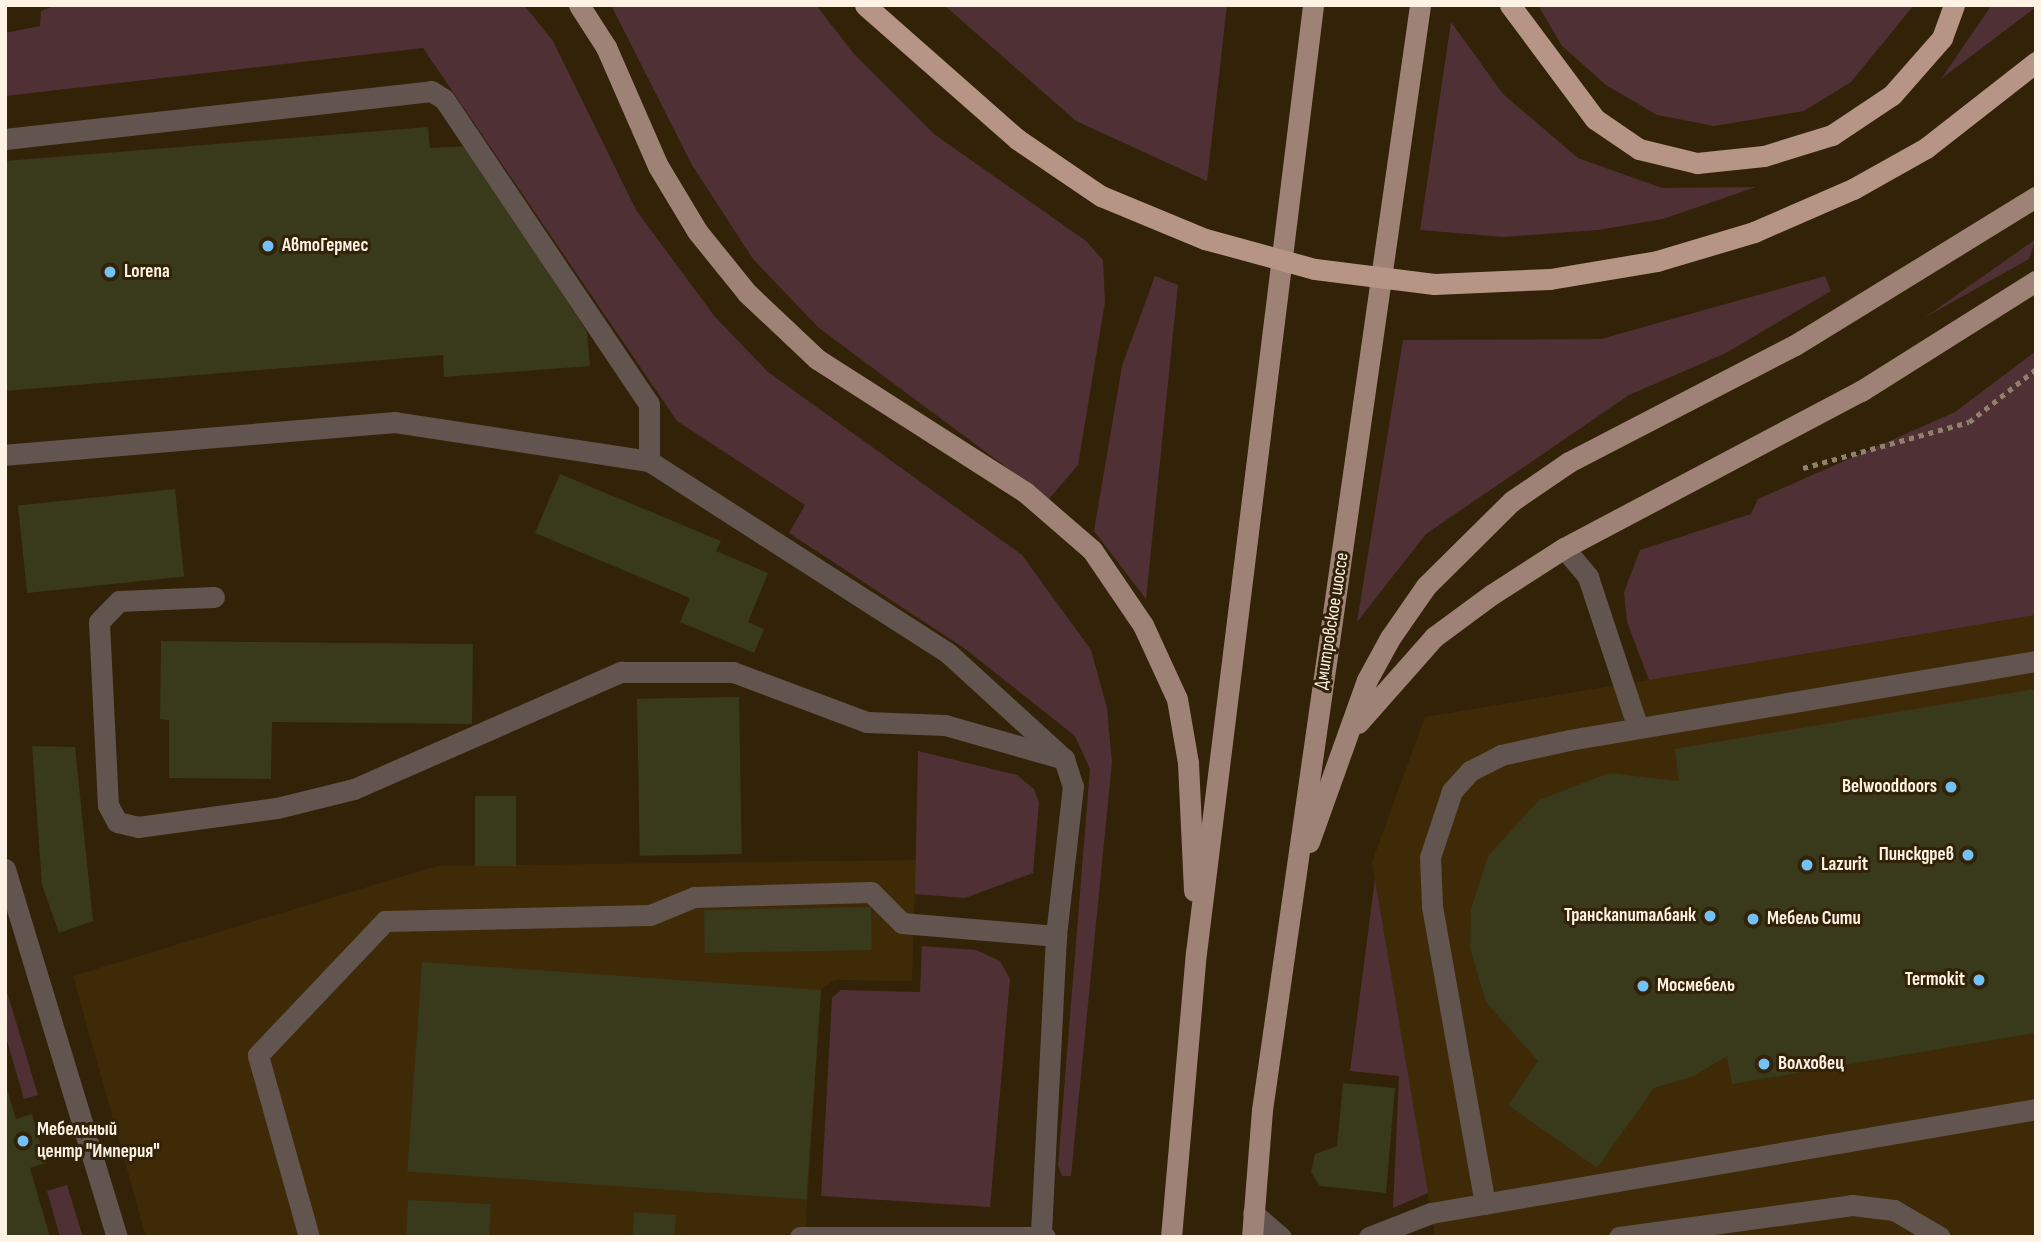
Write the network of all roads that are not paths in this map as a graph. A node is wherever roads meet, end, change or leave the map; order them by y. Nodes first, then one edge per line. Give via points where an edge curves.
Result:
1 (579, 5) edge
2 (865, 5) edge
3 (1313, 5) edge
4 (1420, 5) edge
5 (1510, 5) edge
6 (1954, 5) edge
7 (2036, 62) edge
8 (5, 139) edge
9 (2036, 197) edge
10 (2036, 281) edge
11 (5, 455) edge
12 (649, 461) junction
13 (1564, 548) junction
14 (214, 597) dead end
15 (2036, 661) edge
16 (1637, 728) junction
17 (1342, 744) junction
18 (1064, 759) junction
19 (5, 869) edge
20 (1295, 880) junction
21 (1056, 936) junction
22 (1196, 953) junction
23 (2036, 1109) edge
24 (1485, 1204) junction
25 (1253, 1213) junction
26 (1662, 1234) edge
27 (1043, 1236) edge
28 (117, 1237) edge
29 (309, 1237) edge
30 (800, 1237) edge
31 (1171, 1237) edge
32 (1252, 1237) edge
33 (1281, 1237) edge
34 (1369, 1237) edge
35 (1619, 1237) edge
36 (1940, 1237) edge

1 - 22 main road via 606,47 659,166 697,231 747,293 817,359 1035,500 1092,550 1143,625 1177,699 1188,763
2 - 7 highway, bridge via 1017,139 1101,196 1205,239 1315,270 1434,284 1550,279 1657,261 1754,232 1853,189 1926,148
3 - 22 main road
4 - 20 main road, Дмитровское шоссе
5 - 6 highway via 1595,119 1639,149 1698,163 1764,156 1832,135 1892,95 1942,38
8 - 12 lane via 431,91 444,99 649,404
9 - 17 main road via 1807,338 1569,462 1512,501 1409,607 1367,680
10 - 13 main road via 1861,391
11 - 12 lane via 395,422
12 - 18 lane via 948,653
13 - 16 lane via 1588,577
13 - 17 main road via 1434,638
14 - 18 lane via 119,601 99,622 108,805 117,822 138,827 252,812 354,789 621,672 733,672 867,722 945,725
15 - 16 lane
16 - 24 lane via 1501,755 1470,771 1440,819 1430,857 1432,906
17 - 20 main road
18 - 21 lane via 1073,786
19 - 28 lane
20 - 25 main road, Дмитровское шоссе
21 - 27 lane
21 - 29 lane via 902,923 871,892 694,897 650,915 385,921 258,1055
22 - 31 main road
23 - 24 lane
24 - 34 lane via 1432,1213
25 - 32 main road, Дмитровское шоссе
25 - 33 lane
26 - 35 lane
26 - 36 lane via 1852,1205 1894,1210
27 - 30 lane

